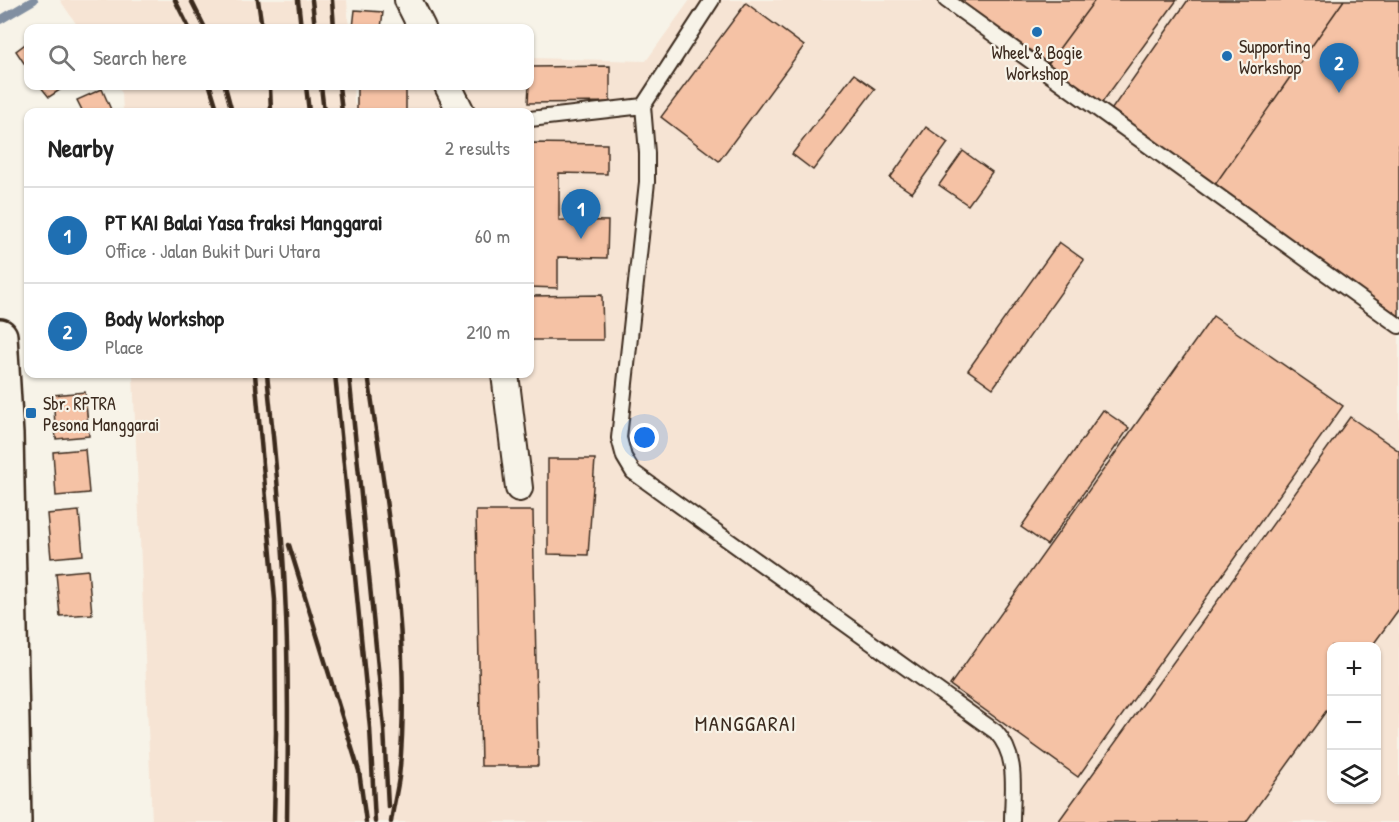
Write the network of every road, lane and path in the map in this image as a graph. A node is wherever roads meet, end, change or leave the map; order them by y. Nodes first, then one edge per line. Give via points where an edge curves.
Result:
1 (408, 0) edge
2 (712, 0) edge
3 (946, 0) edge
4 (420, 24) edge
5 (450, 90) edge
6 (643, 106) junction
7 (459, 108) edge
8 (534, 119) edge
9 (1399, 326) edge
10 (0, 336) edge
11 (505, 378) edge
12 (3, 435) edge
13 (519, 488) dead end
14 (14, 822) edge
15 (1012, 822) edge

1 - 4 street
2 - 6 lane
3 - 9 lane
5 - 7 street
6 - 8 lane
6 - 15 lane via 647,182 619,438 624,457 633,472 996,732 1011,756
10 - 12 street
11 - 13 street
12 - 14 street

